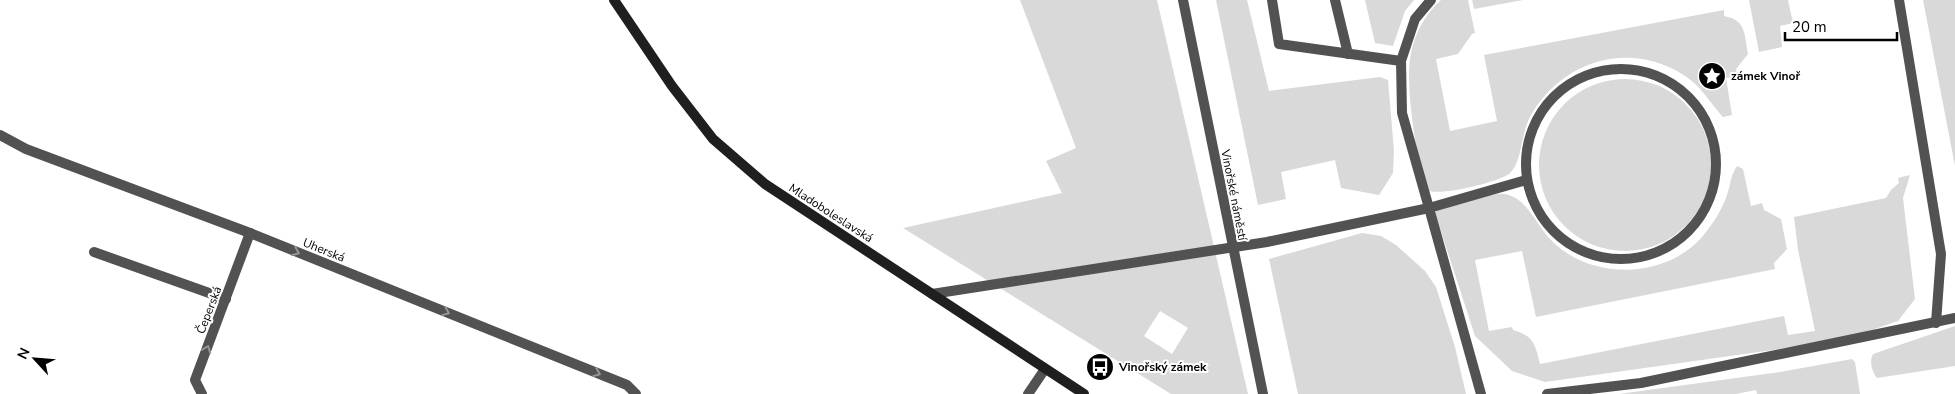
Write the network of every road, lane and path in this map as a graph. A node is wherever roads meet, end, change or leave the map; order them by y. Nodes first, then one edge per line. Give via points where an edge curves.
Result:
1 (614, 0) edge
2 (1183, 0) edge
3 (1272, 0) edge
4 (1335, 0) edge
5 (1431, 0) edge
6 (1899, 0) edge
7 (1348, 54) junction
8 (1401, 61) junction
9 (0, 135) edge
10 (1526, 180) junction
11 (1429, 208) junction
12 (250, 234) junction
13 (1232, 247) junction
14 (94, 252) dead end
15 (932, 294) junction
16 (226, 300) junction
17 (1955, 318) edge
18 (1936, 323) junction
19 (1045, 369) junction
20 (202, 394) edge
21 (636, 394) edge
22 (1028, 394) edge
23 (1084, 394) edge
24 (1263, 394) edge
25 (1481, 394) edge
26 (1547, 394) edge

1 - 15 main road, Mladoboleslavská via 672,86 713,139 765,184
2 - 13 street, Vinořské náměstí
3 - 7 street via 1279,44
4 - 7 street
5 - 8 street via 1415,19
6 - 18 street via 1940,254
7 - 8 street
8 - 11 street via 1402,113
9 - 12 street, Uherská via 26,149
10 - 10 street via 1536,209 1554,233 1573,247 1608,260 1638,259 1667,249 1691,231 1708,205 1717,176 1715,143 1703,113 1681,89 1652,73 1620,68 1588,74 1559,91 1538,116 1526,147
10 - 11 street
11 - 13 street
11 - 25 street
12 - 16 street, Čeperská
12 -> 21 street, Uherská via 627,385
13 - 15 street
13 - 24 street, Vinořské náměstí
14 - 16 street
15 - 19 main road, Mladoboleslavská
20 -> 16 street, Čeperská via 195,380
17 - 18 street
18 - 26 street via 1641,383
19 - 22 street
19 - 23 main road, Mladoboleslavská

